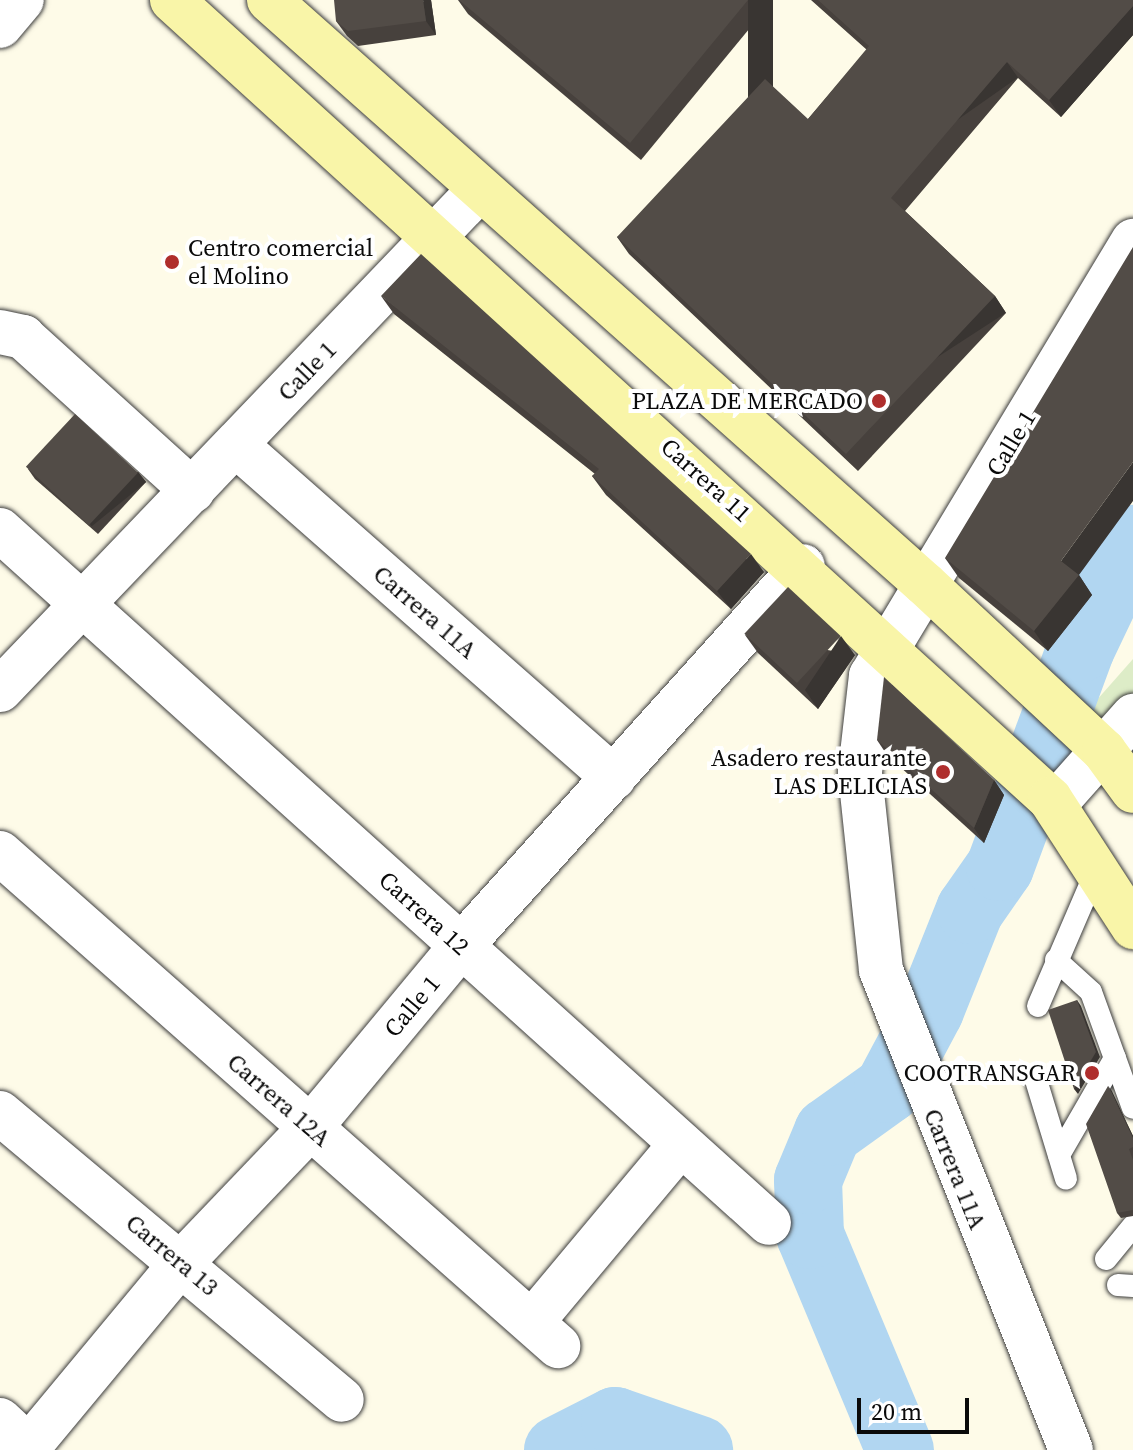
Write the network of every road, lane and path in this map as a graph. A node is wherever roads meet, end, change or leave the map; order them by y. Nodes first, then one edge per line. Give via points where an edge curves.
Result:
1 (22, 0) edge
2 (172, 0) edge
3 (269, 0) edge
4 (0, 26) edge
5 (480, 189) junction
6 (435, 237) junction
7 (1133, 241) edge
8 (0, 332) edge
9 (237, 446) junction
10 (193, 491) junction
11 (0, 530) edge
12 (803, 566) junction
13 (925, 584) junction
14 (80, 602) junction
15 (891, 646) junction
16 (0, 690) edge
17 (1133, 716) edge
18 (1104, 751) junction
19 (614, 778) junction
20 (1133, 791) edge
21 (1052, 802) junction
22 (0, 853) edge
23 (1097, 869) junction
24 (1133, 927) edge
25 (461, 946) junction
26 (1056, 960) junction
27 (1038, 1006) dead end
28 (1115, 1058) junction
29 (1036, 1080) dead end
30 (1133, 1108) edge
31 (0, 1113) edge
32 (310, 1128) junction
33 (681, 1144) junction
34 (1059, 1155) junction
35 (1066, 1179) dead end
36 (769, 1223) dead end
37 (1133, 1226) edge
38 (1106, 1259) dead end
39 (182, 1262) junction
40 (342, 1400) dead end
41 (18, 1439) edge
42 (1071, 1450) edge

1 - 4 street
2 - 6 main road, Carrera 11
3 - 5 main road
5 - 6 street, Calle 1
5 - 13 main road
6 - 9 street, Calle 1
6 - 12 main road, Carrera 11
7 - 13 street, Calle 1
8 - 10 street via 23,337
9 - 10 street, Calle 1
9 - 19 street, Carrera 11A
10 - 14 street, Calle 1
11 - 14 street, Carrera 12
12 - 15 main road, Carrera 11
12 - 19 street, Calle 1
13 - 15 street, Calle 1
13 - 18 main road
14 - 16 street, Calle 1
14 - 25 street, Carrera 12
15 - 21 main road, Carrera 11
15 - 42 street, Carrera 11A via 871,676 860,772 881,970 926,1098
17 - 18 street
18 - 20 main road
18 - 21 street
19 - 25 street, Calle 1
21 - 23 main road, Carrera 11
22 - 32 street, Carrera 12A
23 - 24 main road, Carrera 11
23 - 26 lane
25 - 32 street, Calle 1
25 - 33 street, Carrera 12
26 - 27 lane
26 - 28 lane via 1091,992
28 - 30 lane
28 - 34 lane
29 - 34 lane
31 - 39 street, Carrera 13
32 - 33 street, Carrera 12A via 545,1334
32 - 39 street, Calle 1
33 - 36 street, Carrera 12
34 - 35 lane
37 - 38 lane
39 - 40 street, Carrera 13
39 - 41 street, Calle 1

